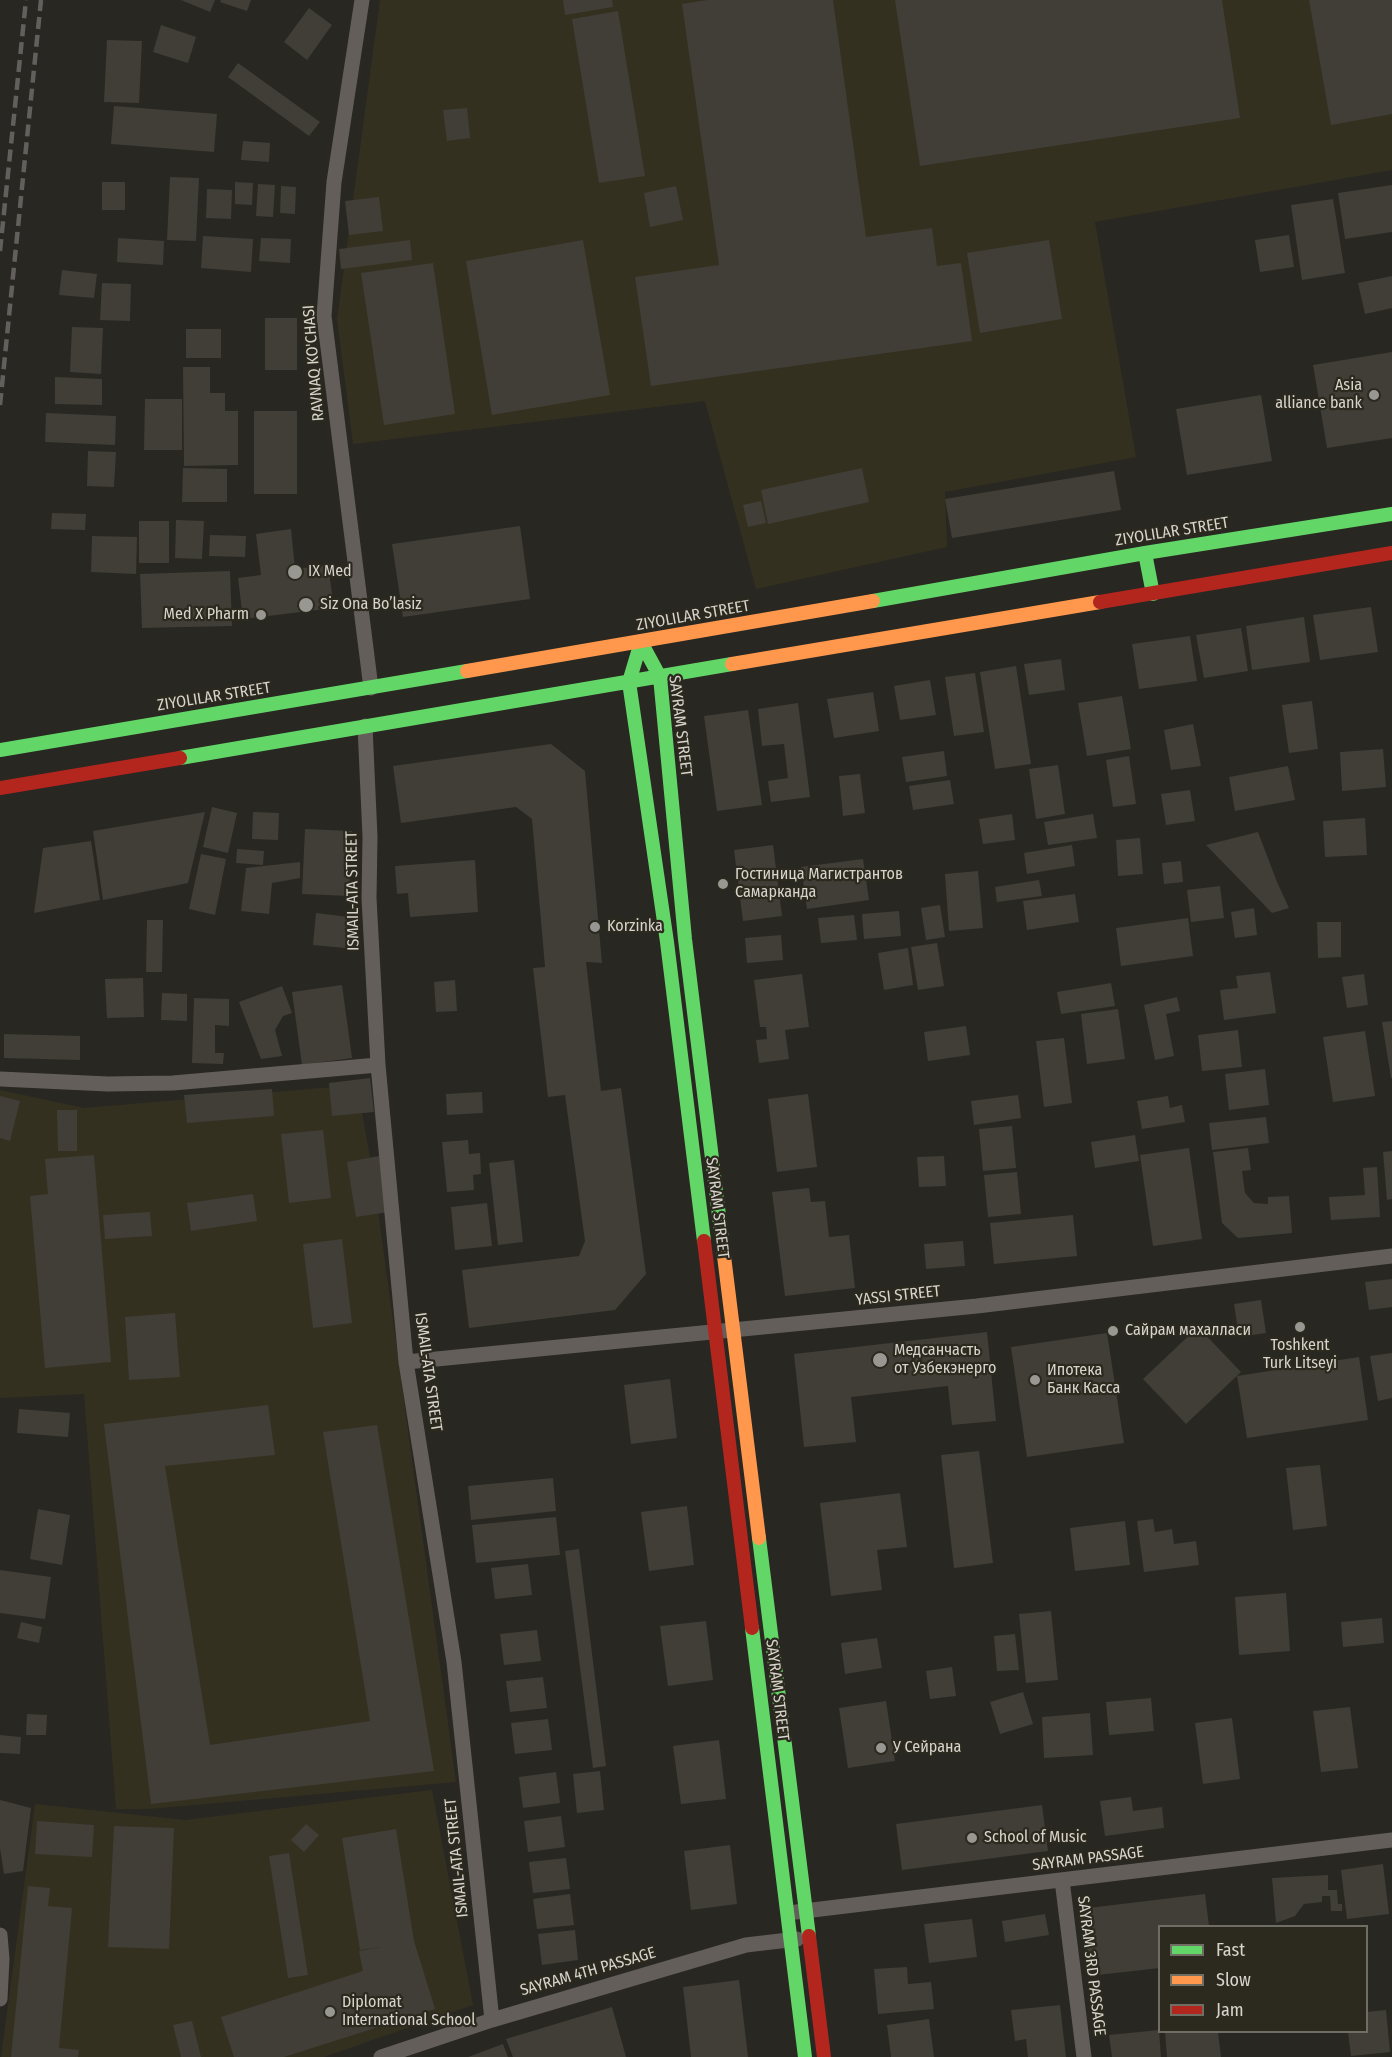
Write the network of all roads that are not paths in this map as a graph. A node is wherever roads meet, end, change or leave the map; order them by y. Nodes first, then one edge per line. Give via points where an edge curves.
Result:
1 (362, 0) edge
2 (1392, 514) edge
3 (1145, 553) junction
4 (1392, 553) edge
5 (1153, 594) junction
6 (641, 642) junction
7 (660, 677) junction
8 (629, 682) junction
9 (372, 688) junction
10 (365, 726) junction
11 (0, 750) edge
12 (0, 788) edge
13 (378, 1065) junction
14 (0, 1079) edge
15 (1392, 1256) edge
16 (734, 1330) junction
17 (716, 1331) junction
18 (406, 1362) junction
19 (1392, 1840) edge
20 (1062, 1880) junction
21 (806, 1911) junction
22 (788, 1913) junction
23 (0, 1935) edge
24 (809, 1938) junction
25 (791, 1940) junction
26 (0, 1999) edge
27 (492, 2019) junction
28 (381, 2057) edge
29 (806, 2057) edge
30 (824, 2057) edge
31 (1084, 2057) edge

1 - 9 street, RAVNAQ KO'CHASI via 334,182 324,316
2 - 3 main road, ZIYOLILAR STREET
3 - 5 main road
3 - 6 main road, ZIYOLILAR STREET
4 - 5 main road
5 - 7 main road
6 - 7 main road, SAYRAM STREET
6 - 8 main road, SAYRAM STREET
6 - 9 main road, ZIYOLILAR STREET
7 - 8 main road
7 - 16 main road, SAYRAM STREET via 685,939
8 - 10 main road
8 - 17 main road, SAYRAM STREET via 667,942
9 - 11 main road, ZIYOLILAR STREET
10 - 12 main road
10 - 13 street, ISMAIL-ATA STREET
13 - 14 street via 173,1083
13 - 18 street, ISMAIL-ATA STREET
15 - 16 street, YASSI STREET via 977,1306
16 - 17 street, YASSI STREET
16 - 21 main road, SAYRAM STREET
17 - 18 street, YASSI STREET
17 - 22 main road, SAYRAM STREET
18 - 27 street, ISMAIL-ATA STREET via 454,1662
19 - 20 street, SAYRAM PASSAGE
20 - 21 street, SAYRAM PASSAGE
20 - 31 street, SAYRAM 3RD PASSAGE
21 - 22 street, SAYRAM PASSAGE
21 - 24 main road, SAYRAM STREET
22 - 25 main road, SAYRAM STREET
23 - 26 street
24 - 25 street, SAYRAM 4TH PASSAGE
24 - 30 main road, SAYRAM STREET
25 - 27 street, SAYRAM 4TH PASSAGE via 746,1945
25 - 29 main road, SAYRAM STREET
27 - 28 street, SAYRAM 4TH PASSAGE

